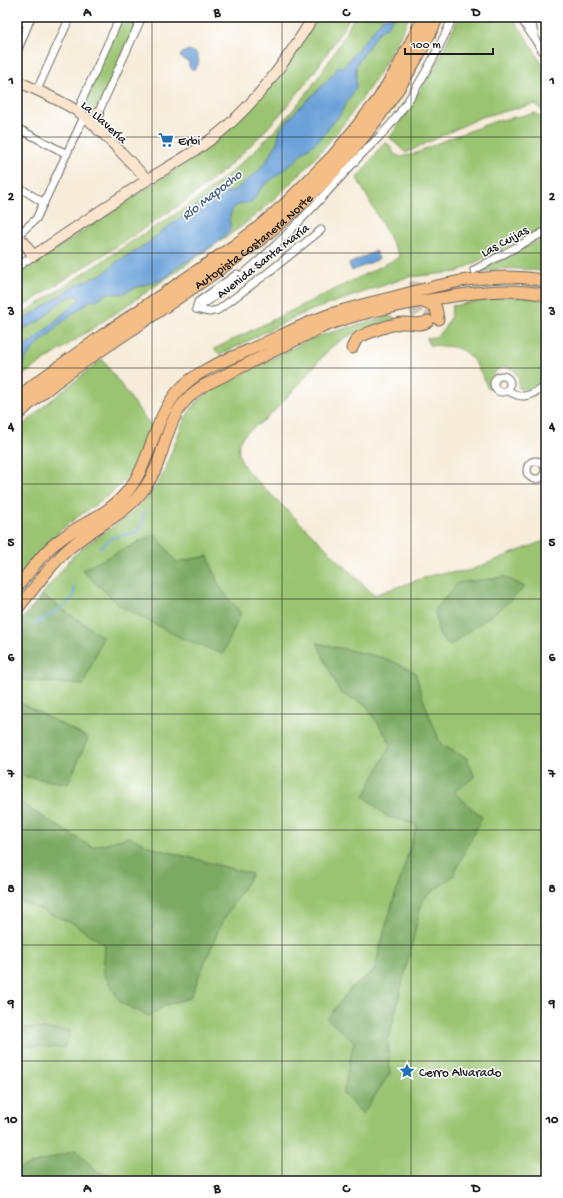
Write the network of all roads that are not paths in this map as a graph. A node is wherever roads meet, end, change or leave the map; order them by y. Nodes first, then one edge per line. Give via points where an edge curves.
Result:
1 (70, 17) edge
2 (120, 17) edge
3 (142, 17) edge
4 (313, 17) edge
5 (425, 17) edge
6 (437, 17) edge
7 (453, 17) edge
8 (521, 18) edge
9 (531, 18) edge
10 (17, 19) edge
11 (30, 20) edge
12 (534, 37) junction
13 (17, 52) edge
14 (546, 56) edge
15 (18, 84) edge
16 (37, 90) junction
17 (98, 113) junction
18 (83, 116) junction
19 (17, 128) edge
20 (98, 130) junction
21 (67, 154) junction
22 (148, 180) junction
23 (17, 186) edge
24 (44, 203) junction
25 (321, 230) dead end
26 (546, 231) edge
27 (17, 236) edge
28 (33, 256) junction
29 (17, 268) edge
30 (474, 270) dead end
31 (546, 281) edge
32 (410, 287) dead end
33 (546, 295) edge
34 (447, 297) junction
35 (422, 301) junction
36 (380, 305) junction
37 (410, 312) dead end
38 (428, 321) dead end
39 (352, 348) dead end
40 (36, 384) junction
41 (546, 387) edge
42 (507, 390) dead end
43 (17, 396) edge
44 (17, 400) edge
45 (17, 414) edge
46 (17, 587) edge
47 (17, 609) edge

1 - 16 street
2 - 18 street via 83,98
3 - 17 street
4 - 22 street via 286,59 237,117 204,145
5 - 40 highway, Autopista Costanera Norte via 399,67 378,100 334,156 290,200 235,246
6 - 45 highway, Autopista Costanera Norte via 411,68 385,110 304,200 247,248 62,377
7 - 25 street, Avenida Santa María via 422,78 393,122 278,242 198,302 196,309 209,312 218,310
8 - 9 street via 527,22
8 - 12 street
9 - 12 street
10 - 11 street
11 - 13 street
12 - 14 street
15 - 16 street, La Llavería
16 - 18 street, La Llavería
17 - 18 street via 93,117
17 - 20 street
18 - 20 street, La Llavería
18 - 21 street
19 - 21 street
20 - 22 street, La Llavería
21 - 24 street
22 - 28 street
23 - 24 street
24 - 27 street via 33,222
26 - 30 street, Las Cuijas
27 - 28 street
28 - 29 street
31 - 36 main road via 514,277 478,278 436,286
32 - 36 main road via 394,292
33 - 34 main road via 497,290
34 - 35 main road
34 - 35 main road via 438,319 435,306
35 - 36 main road
36 - 37 main road via 399,312
36 - 46 main road via 322,318 212,367 190,380 166,409 136,481 126,494 111,507 60,539
36 - 47 main road via 320,328 192,394 177,411 152,476 140,494 125,509 64,553
38 - 39 main road via 420,324 397,324 361,336
40 - 43 highway
40 - 44 highway, Autopista Costanera Norte
41 - 42 street via 527,396 516,395

